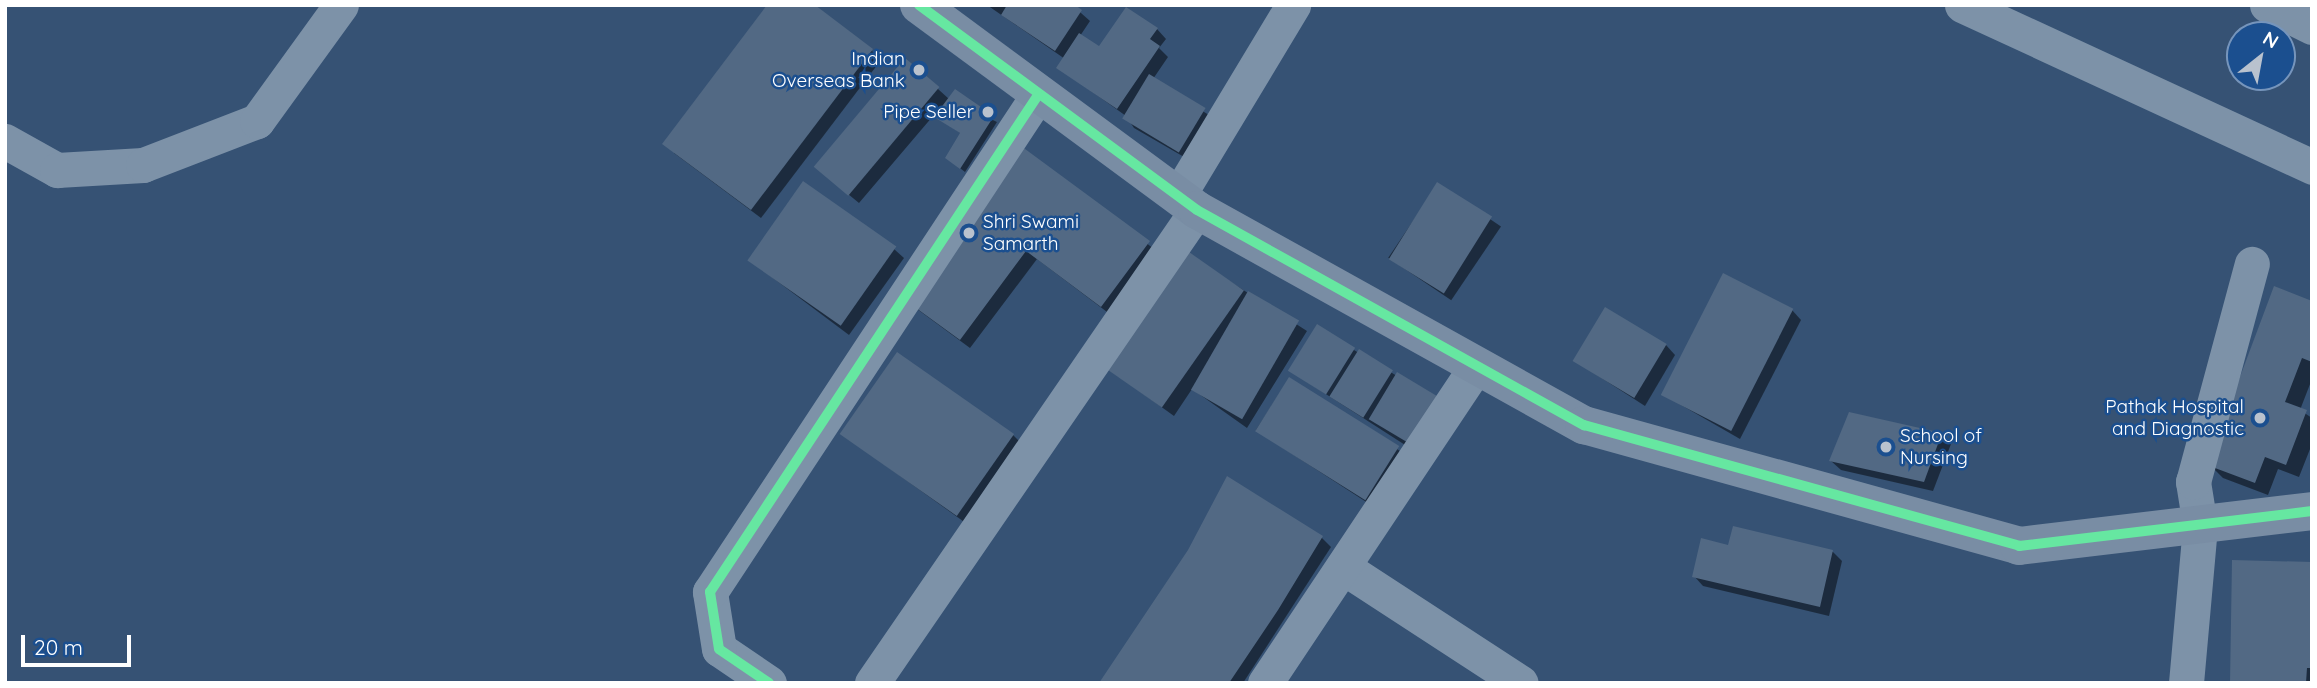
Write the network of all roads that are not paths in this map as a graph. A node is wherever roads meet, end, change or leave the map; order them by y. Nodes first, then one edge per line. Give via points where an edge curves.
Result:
1 (341, 5) edge
2 (919, 5) edge
3 (1293, 5) edge
4 (1962, 5) edge
5 (2267, 5) edge
6 (2312, 27) edge
7 (1038, 95) junction
8 (5, 141) edge
9 (2312, 167) edge
10 (1188, 203) junction
11 (2252, 264) dead end
12 (1477, 365) junction
13 (2312, 511) edge
14 (2200, 525) junction
15 (1343, 567) junction
16 (769, 683) edge
17 (872, 683) edge
18 (1265, 683) edge
19 (1521, 683) edge
20 (2186, 683) edge

1 - 8 street via 257,121 143,165 57,170
2 - 7 street
3 - 10 street
4 - 9 street
5 - 6 street
7 - 10 street
7 - 16 street via 710,592 719,649
10 - 12 street
10 - 17 street
11 - 14 street via 2193,482
12 - 14 street via 1584,425 2019,546
12 - 15 street
13 - 14 street
14 - 20 street
15 - 18 street
15 - 19 street

